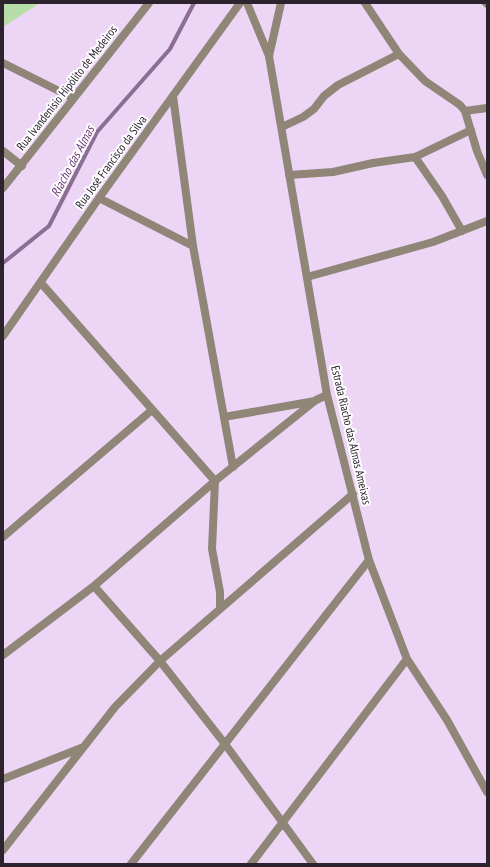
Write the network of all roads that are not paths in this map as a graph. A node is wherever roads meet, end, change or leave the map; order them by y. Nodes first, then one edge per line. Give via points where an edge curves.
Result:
1 (149, 3) edge
2 (240, 3) edge
3 (247, 3) edge
4 (281, 3) edge
5 (365, 3) edge
6 (399, 54) junction
7 (269, 56) junction
8 (3, 63) edge
9 (173, 96) junction
10 (73, 98) junction
11 (487, 108) edge
12 (465, 111) junction
13 (282, 127) junction
14 (471, 130) junction
15 (3, 151) edge
16 (415, 157) junction
17 (22, 166) junction
18 (289, 175) junction
19 (487, 175) edge
20 (3, 188) edge
21 (99, 198) junction
22 (487, 221) edge
23 (462, 231) junction
24 (194, 246) junction
25 (307, 277) junction
26 (41, 283) junction
27 (3, 336) edge
28 (327, 395) junction
29 (316, 400) junction
30 (152, 410) junction
31 (224, 418) junction
32 (233, 467) junction
33 (215, 481) junction
34 (353, 494) junction
35 (3, 537) edge
36 (368, 560) junction
37 (94, 586) junction
38 (220, 608) junction
39 (3, 655) edge
40 (407, 659) junction
41 (160, 661) junction
42 (225, 744) junction
43 (82, 748) junction
44 (3, 779) edge
45 (487, 792) edge
46 (282, 823) junction
47 (3, 850) edge
48 (131, 864) edge
49 (251, 864) edge
50 (313, 864) edge

1 - 10 street, Rua Ivandenisio Hipólito de Medeiros
2 - 9 street, Rua José Francisco da Silva
3 - 7 street, Estrada Riacho das Almas Ameixas
4 - 7 street, Estrada Riacho das Almas Ameixas
5 - 6 street
6 - 12 street via 426,81 460,104
6 - 13 street via 338,85 308,113
7 - 13 street, Estrada Riacho das Almas Ameixas
8 - 10 street
9 - 21 street, Rua José Francisco da Silva
9 - 24 street
10 - 17 street, Rua Ivandenisio Hipólito de Medeiros
11 - 12 street
12 - 14 street
13 - 18 street, Estrada Riacho das Almas Ameixas
14 - 16 street
14 - 19 street
15 - 17 street
16 - 18 street via 333,172
16 - 23 street
17 - 20 street, Rua Ivandenisio Hipólito de Medeiros
18 - 25 street, Estrada Riacho das Almas Ameixas
21 - 24 street
21 - 26 street, Rua José Francisco da Silva
22 - 23 street
23 - 25 street via 391,255
24 - 31 street
25 - 28 street, Estrada Riacho das Almas Ameixas
26 - 27 street, Rua José Francisco da Silva
26 - 30 street
28 - 29 street
28 - 34 street, Estrada Riacho das Almas Ameixas
29 - 31 street
29 - 32 street
30 - 33 street
30 - 35 street
31 - 32 street
32 - 33 street
33 - 37 street
33 - 38 street via 212,549 220,592
34 - 36 street, Estrada Riacho das Almas Ameixas
34 - 38 street
36 - 40 street, Estrada Riacho das Almas Ameixas
36 - 42 street
37 - 39 street
37 - 41 street
38 - 41 street
40 - 45 street, Estrada Riacho das Almas Ameixas
40 - 46 street
41 - 42 street
41 - 43 street via 115,707
42 - 46 street
42 - 48 street
43 - 44 street
43 - 47 street
46 - 49 street
46 - 50 street

